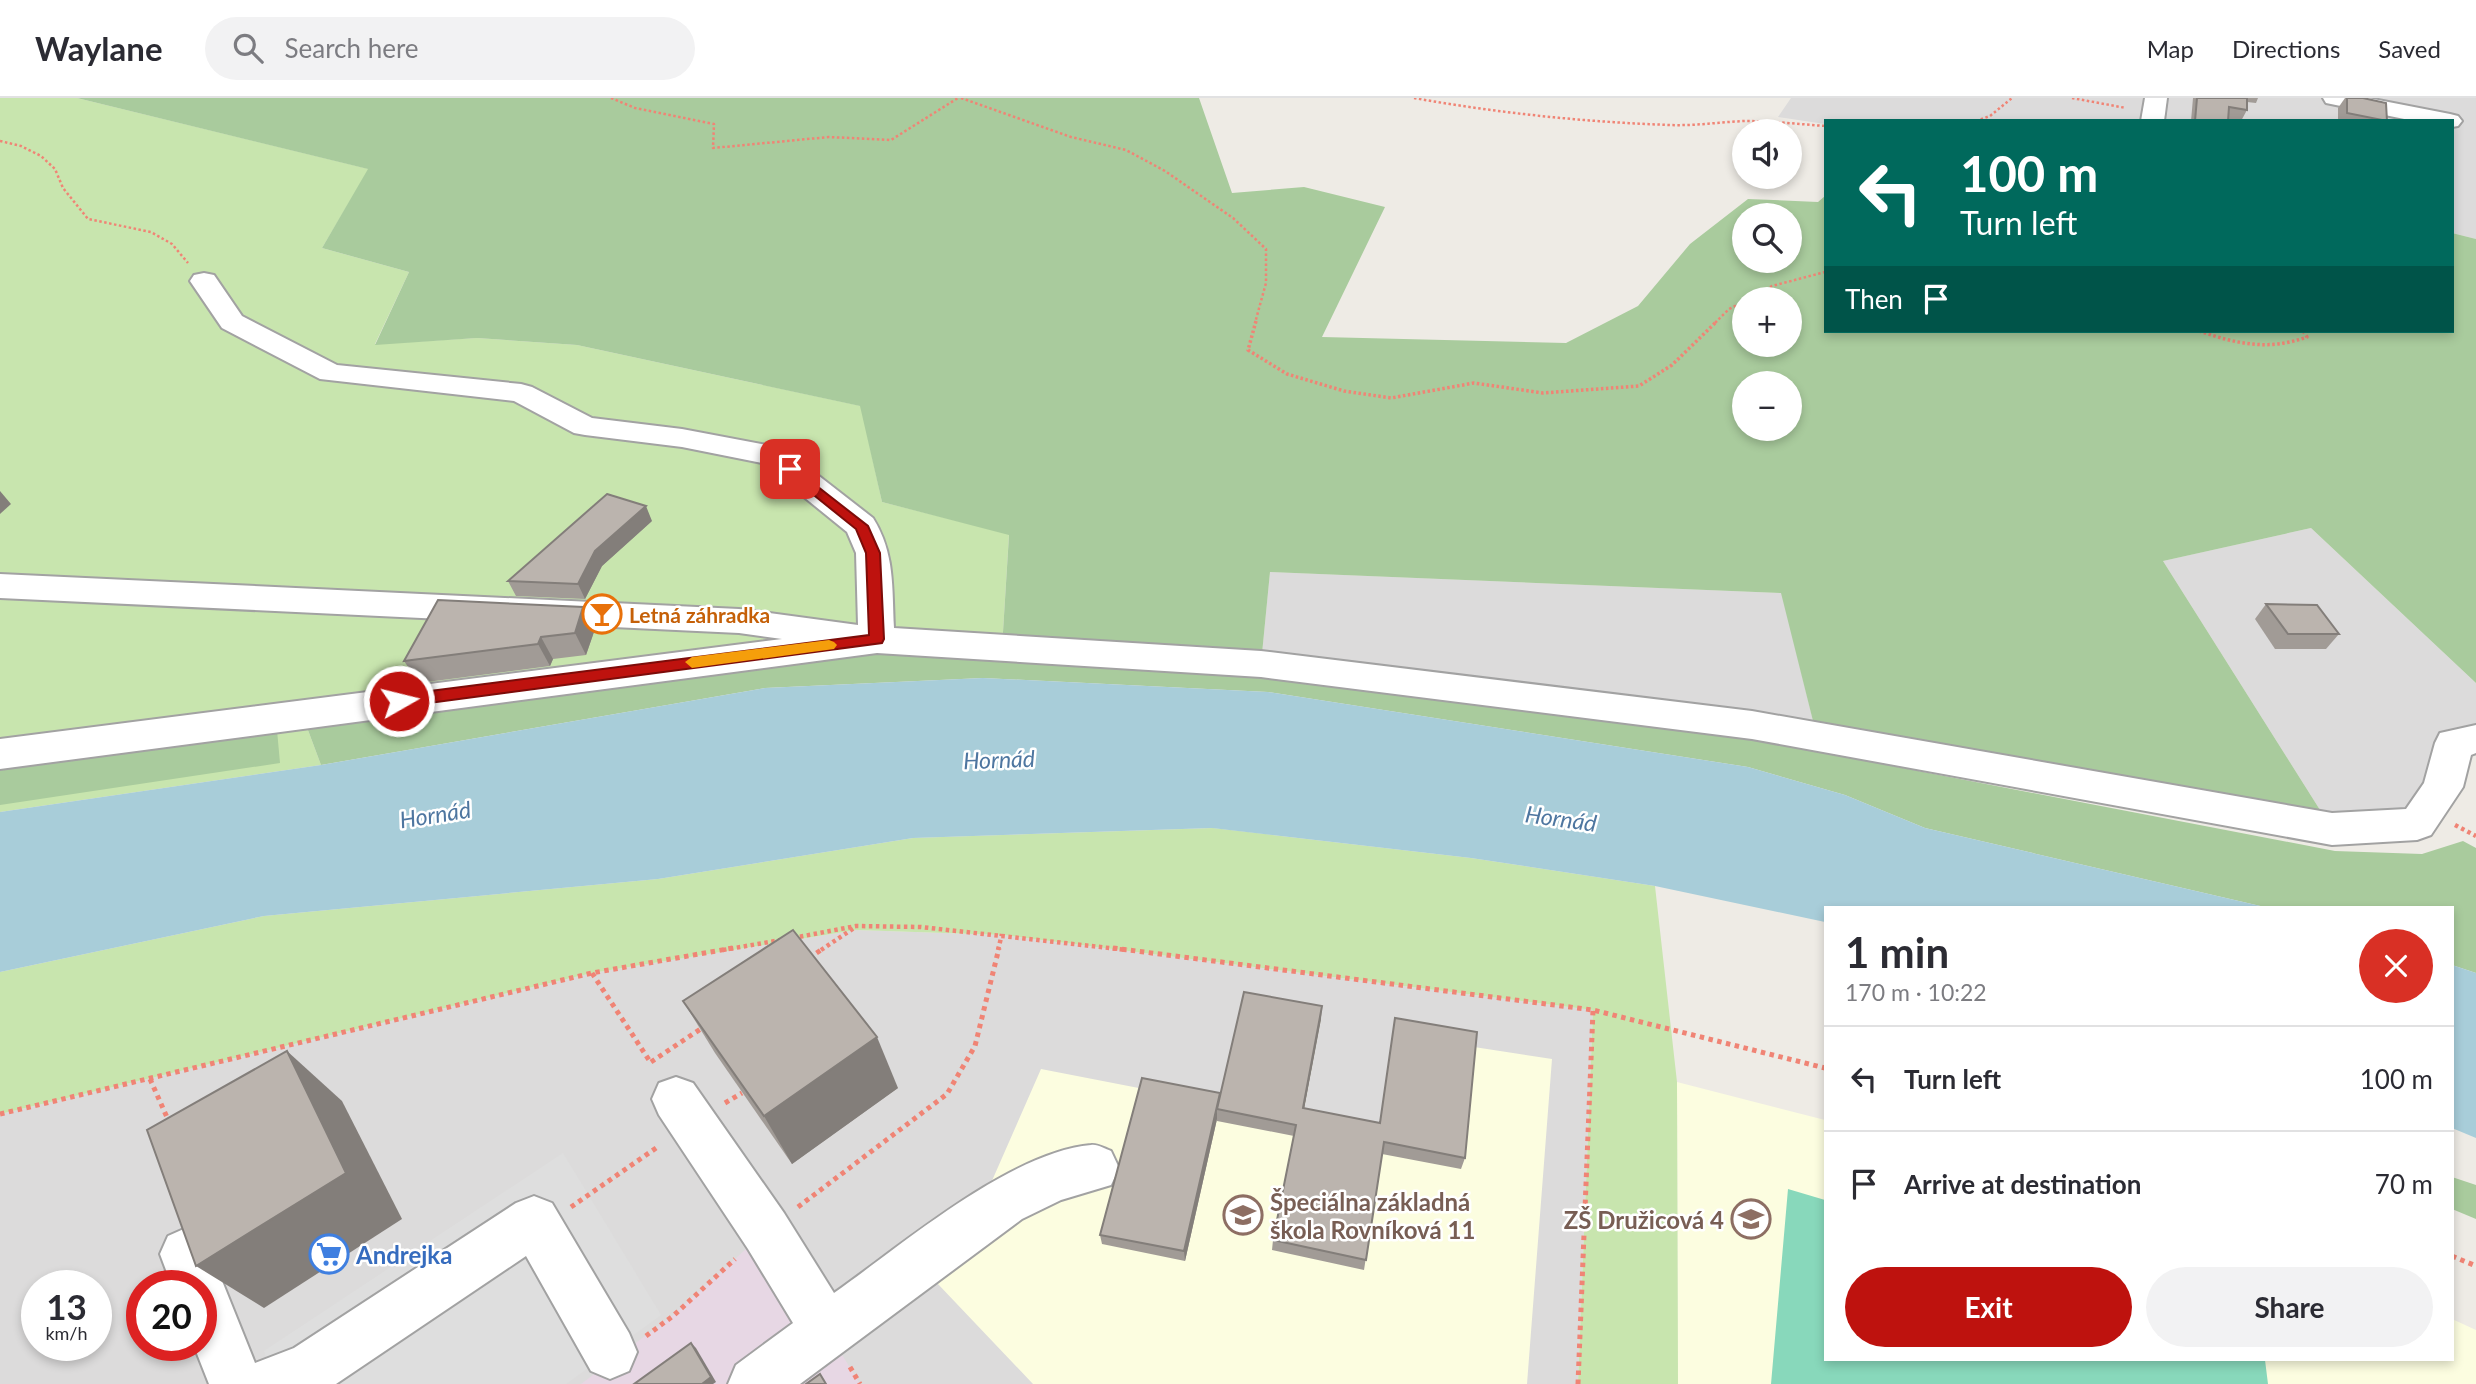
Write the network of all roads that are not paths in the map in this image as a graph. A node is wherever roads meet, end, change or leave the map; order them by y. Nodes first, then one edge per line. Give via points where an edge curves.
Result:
1 (2156, 98) edge
2 (2334, 98) edge
3 (2143, 115) edge
4 (2441, 119) edge
5 (2454, 122) edge
6 (2476, 126) edge
7 (204, 281) dead end
8 (0, 586) edge
9 (877, 639) junction
10 (2476, 738) edge
11 (0, 754) edge
12 (673, 1095) road end
13 (1094, 1168) dead end
14 (827, 1330) junction
15 (217, 1335) edge
16 (626, 1345) road end
17 (297, 1380) edge
18 (236, 1384) edge
19 (755, 1384) edge

1 - 3 street
2 - 4 street
5 - 6 street
7 - 9 street via 232,322 330,373 521,393 585,426 772,455 861,526 873,553
8 - 9 street via 739,621
9 - 10 street via 1261,664 1752,725 2332,829 2417,824 2443,787 2454,743
9 - 11 street
12 - 14 street
13 - 14 street via 1054,1178 1004,1202
14 - 19 street
15 - 18 street
16 - 17 street via 534,1221

